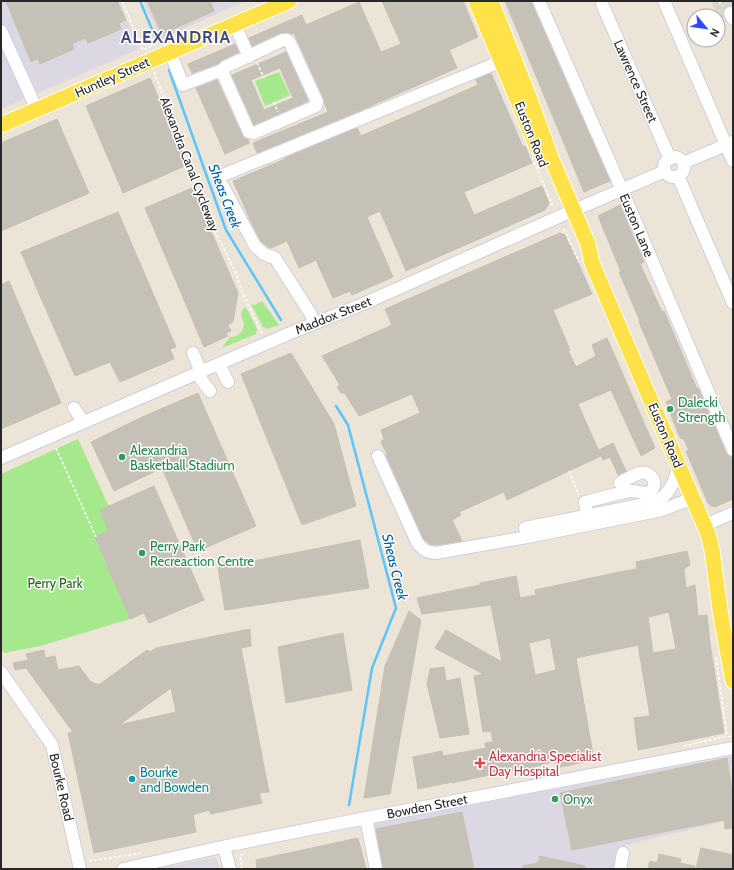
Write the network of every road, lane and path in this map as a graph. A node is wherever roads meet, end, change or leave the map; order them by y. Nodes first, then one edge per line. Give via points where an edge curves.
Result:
1 (122, 1) edge
2 (288, 1) edge
3 (476, 1) edge
4 (491, 1) edge
5 (539, 1) edge
6 (664, 1) edge
7 (602, 4) dead end
8 (234, 24) junction
9 (1, 31) edge
10 (156, 44) dead end
11 (170, 52) junction
12 (251, 56) junction
13 (502, 61) junction
14 (222, 70) junction
15 (154, 72) dead end
16 (264, 78) dead end
17 (37, 110) junction
18 (1, 125) edge
19 (730, 143) edge
20 (670, 159) junction
21 (733, 160) edge
22 (683, 163) junction
23 (665, 171) junction
24 (678, 176) junction
25 (622, 190) junction
26 (570, 212) junction
27 (733, 303) edge
28 (315, 323) junction
29 (267, 343) junction
30 (193, 353) dead end
31 (219, 364) junction
32 (199, 373) junction
33 (228, 382) dead end
34 (210, 391) dead end
35 (74, 408) dead end
36 (83, 422) junction
37 (56, 448) dead end
38 (733, 450) edge
39 (378, 456) dead end
40 (1, 458) edge
41 (680, 468) junction
42 (693, 498) junction
43 (635, 506) junction
44 (623, 508) junction
45 (733, 513) edge
46 (587, 516) junction
47 (606, 522) junction
48 (705, 526) junction
49 (96, 537) dead end
50 (1, 672) edge
51 (733, 681) edge
52 (727, 736) dead end
53 (733, 737) edge
54 (733, 748) edge
55 (366, 818) junction
56 (224, 847) junction
57 (246, 852) dead end
58 (623, 853) dead end
59 (237, 868) edge
60 (80, 869) edge
61 (123, 869) edge
62 (376, 869) edge
63 (620, 869) edge

1 - 10 path via 143,50
2 - 8 main road, Huntley Street
3 - 13 main road, Euston Road
4 - 26 main road, Euston Road via 528,94
5 - 25 street, Euston Lane
6 - 19 street
7 - 20 street, Lawrence Street
8 - 11 main road, Huntley Street
8 - 12 street
9 - 17 street
11 - 14 street via 183,85
11 - 17 main road, Huntley Street
12 - 14 street
12 - 14 street via 287,40 317,102 316,106 254,134 249,132
12 - 16 path
13 - 26 main road, Euston Road
13 - 28 street via 218,177 255,246 264,254 275,258
15 - 29 path, Alexandra Canal Cycleway via 211,225
17 - 18 main road, Huntley Street
19 - 21 street
19 - 22 street
20 - 22 street via 676,158
20 - 23 street via 666,162
22 - 24 street via 683,169
23 - 24 street via 670,176
23 - 25 street, Maddox Street
24 - 27 street
25 - 26 street, Maddox Street
25 - 38 street, Euston Lane
26 - 28 street, Maddox Street
26 - 41 main road, Euston Road via 580,248 592,263
28 - 29 street, Maddox Street
29 - 31 street, Maddox Street
30 - 32 street
31 - 32 street, Maddox Street
31 - 33 street
32 - 34 street
32 - 36 street, Maddox Street
35 - 36 street
36 - 40 street, Maddox Street
37 - 49 path
39 - 47 street via 417,542 427,552 436,553
41 - 42 main road, Euston Road
41 - 43 street via 677,470 674,484 661,498
42 - 43 street via 675,498 648,507
42 - 47 street via 662,510
42 - 48 main road, Euston Road
43 - 44 street
44 - 46 street
44 - 46 street via 620,488 585,502
45 - 48 street
46 - 47 street via 526,530 588,520
48 - 51 main road, Euston Road via 711,543
50 - 60 street, Bourke Road via 52,744
52 - 53 path
54 - 55 street, Bowden Street
55 - 56 street, Bowden Street
55 - 62 street
56 - 59 street
56 - 61 street, Bowden Street
57 - 59 path via 240,856
58 - 63 street

